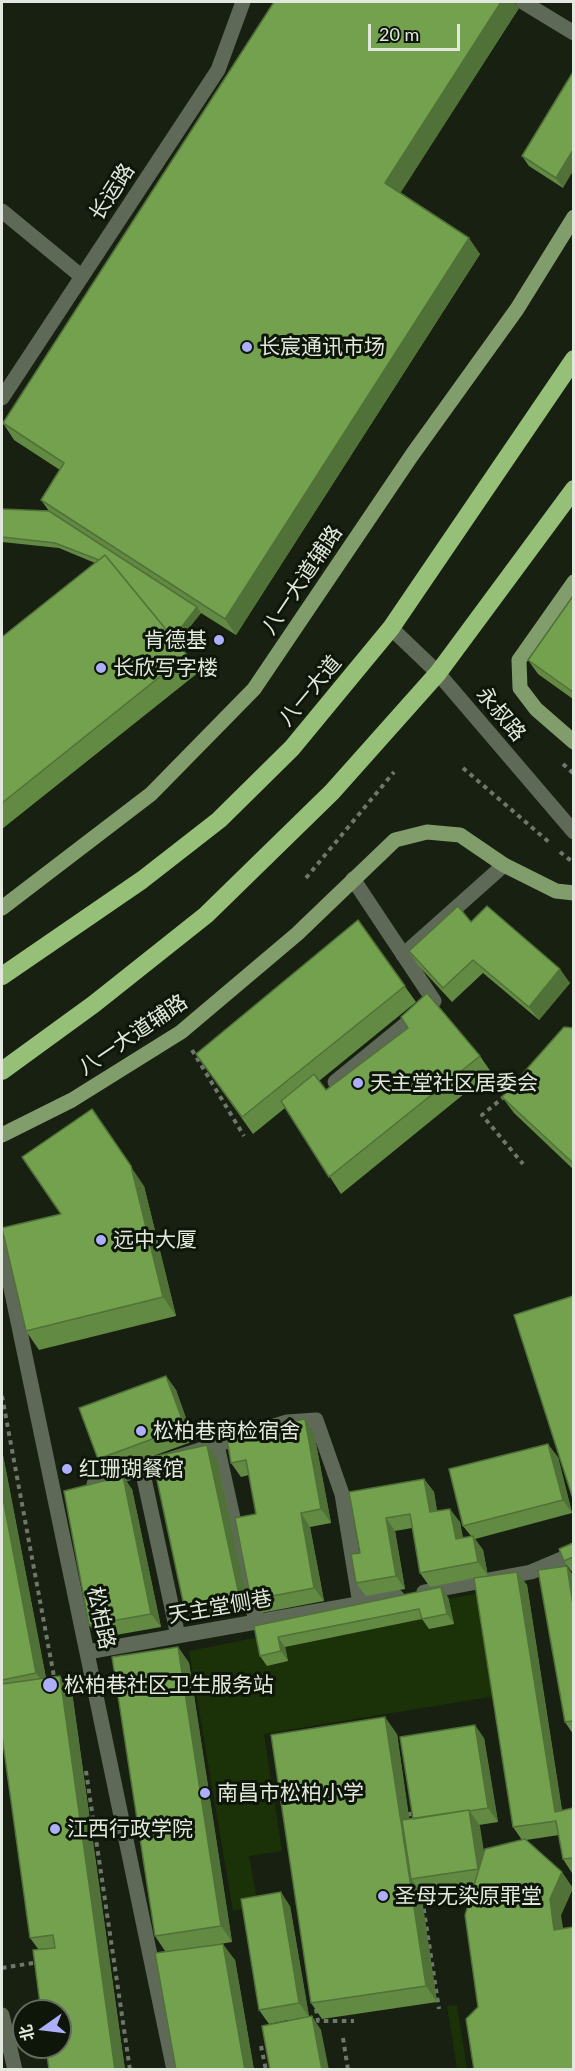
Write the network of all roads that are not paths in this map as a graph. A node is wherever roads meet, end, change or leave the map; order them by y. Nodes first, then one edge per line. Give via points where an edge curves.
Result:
1 (243, 2) edge
2 (523, 2) edge
3 (573, 33) edge
4 (2, 211) edge
5 (573, 217) edge
6 (81, 276) junction
7 (573, 359) edge
8 (2, 398) edge
9 (573, 489) edge
10 (573, 582) edge
11 (391, 628) junction
12 (438, 673) junction
13 (573, 742) edge
14 (573, 832) edge
15 (504, 865) junction
16 (353, 879) junction
17 (573, 893) edge
18 (2, 908) edge
19 (403, 955) junction
20 (2, 976) edge
21 (2, 1071) edge
22 (335, 1082) edge
23 (2, 1135) edge
24 (2, 1245) edge
25 (217, 1445) junction
26 (142, 1469) junction
27 (65, 1494) junction
28 (569, 1556) edge
29 (360, 1604) junction
30 (256, 1622) junction
31 (178, 1636) junction
32 (87, 1652) junction
33 (2, 2015) edge
34 (15, 2070) edge
35 (174, 2070) edge

1 - 6 street, 长运路 via 218,70
2 - 3 street
4 - 6 street
5 - 18 main road, 八一大道辅路 via 517,309 412,455 254,689 151,794
6 - 8 street, 长运路
7 - 11 highway, 八一大道
9 - 12 highway
10 - 13 main road via 519,660 520,688 536,709
11 - 12 street, 永叔路
11 - 20 highway, 八一大道 via 292,748 219,820 142,880
12 - 14 street, 永叔路
12 - 21 highway via 332,792 206,915
15 - 16 main road, 八一大道辅路 via 460,835 427,832 394,840
15 - 17 main road, 八一大道辅路 via 556,891
15 - 19 street
16 - 19 street
16 - 23 main road, 八一大道辅路 via 297,934 181,1032 72,1100
19 - 22 street via 434,1001
24 - 27 street, 松柏路
25 - 26 street
25 - 29 street via 288,1422 316,1420 342,1494
25 - 30 street
26 - 27 street
26 - 31 street
27 - 32 street, 松柏路
28 - 29 street, 天主堂侧巷 via 531,1572
29 - 30 street, 天主堂侧巷
30 - 31 street, 天主堂侧巷
31 - 32 street, 天主堂侧巷
32 - 35 street, 松柏路
33 - 34 street

